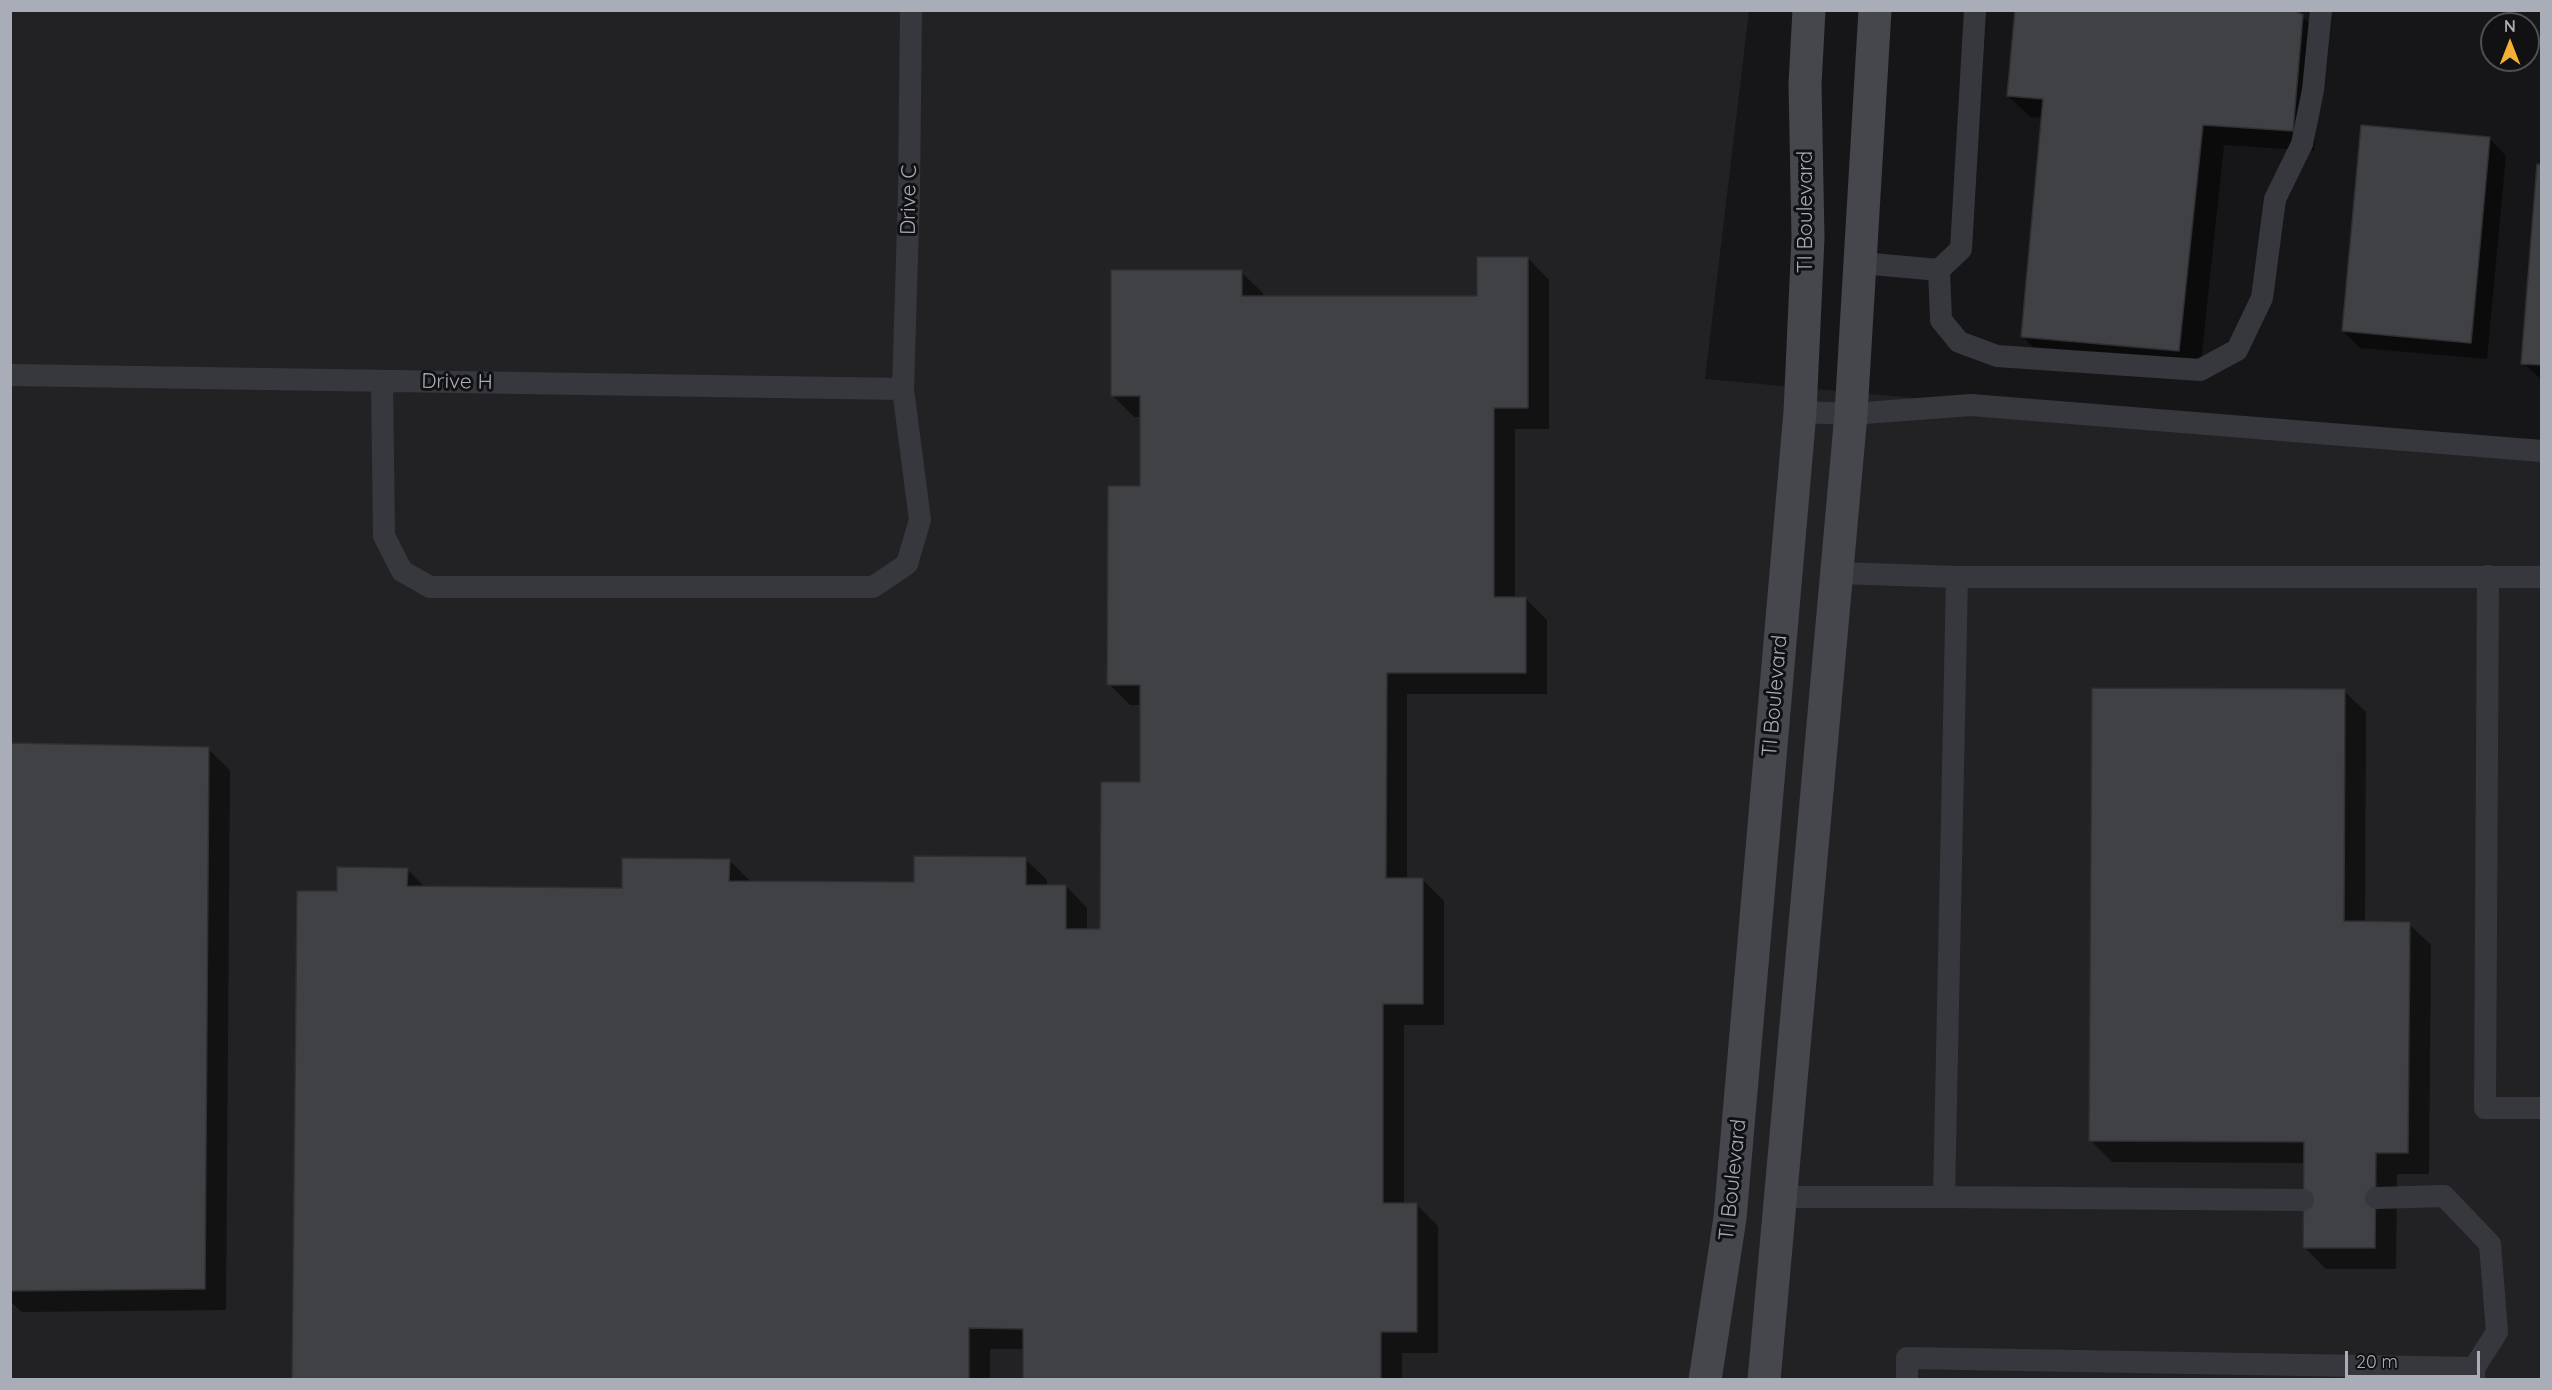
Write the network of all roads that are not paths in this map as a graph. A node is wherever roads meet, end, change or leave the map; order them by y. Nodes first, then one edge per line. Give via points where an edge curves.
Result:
1 (911, 10) edge
2 (1809, 10) edge
3 (1875, 10) edge
4 (1975, 10) edge
5 (2321, 10) edge
6 (1861, 263) junction
7 (1939, 270) junction
8 (10, 375) edge
9 (382, 381) junction
10 (903, 389) junction
11 (1800, 412) junction
12 (1851, 414) junction
13 (2541, 451) edge
14 (1838, 573) junction
15 (2488, 576) junction
16 (1957, 577) junction
17 (2541, 577) edge
18 (2541, 1108) edge
19 (1779, 1197) junction
20 (1944, 1197) junction
21 (2376, 1198) dead end
22 (2303, 1200) dead end
23 (2474, 1374) edge
24 (1705, 1380) edge
25 (1764, 1380) edge
26 (1907, 1380) edge

1 - 10 lane, Drive C
2 - 11 street, TI Boulevard via 1805,84 1808,238
3 - 6 street
4 - 7 lane via 1961,249
5 - 7 lane via 2313,90 2302,144 2275,199 2262,298 2237,350 2200,370 1997,356 1959,342 1941,320
6 - 7 lane
6 - 12 street
8 - 9 lane, Drive H
9 - 10 lane, Drive H
9 - 10 lane, Drive C via 384,536 402,571 430,587 873,587 907,564 920,520
11 - 12 lane
11 - 24 street, TI Boulevard via 1730,1218
12 - 13 lane via 1971,405
12 - 14 street
14 - 16 lane
14 - 19 street
15 - 16 lane
15 - 17 lane
15 - 18 lane via 2485,1108
16 - 20 lane
19 - 20 lane
19 - 25 street
20 - 22 lane
21 - 23 lane via 2444,1196 2490,1244 2497,1332
23 - 26 lane via 1907,1358

